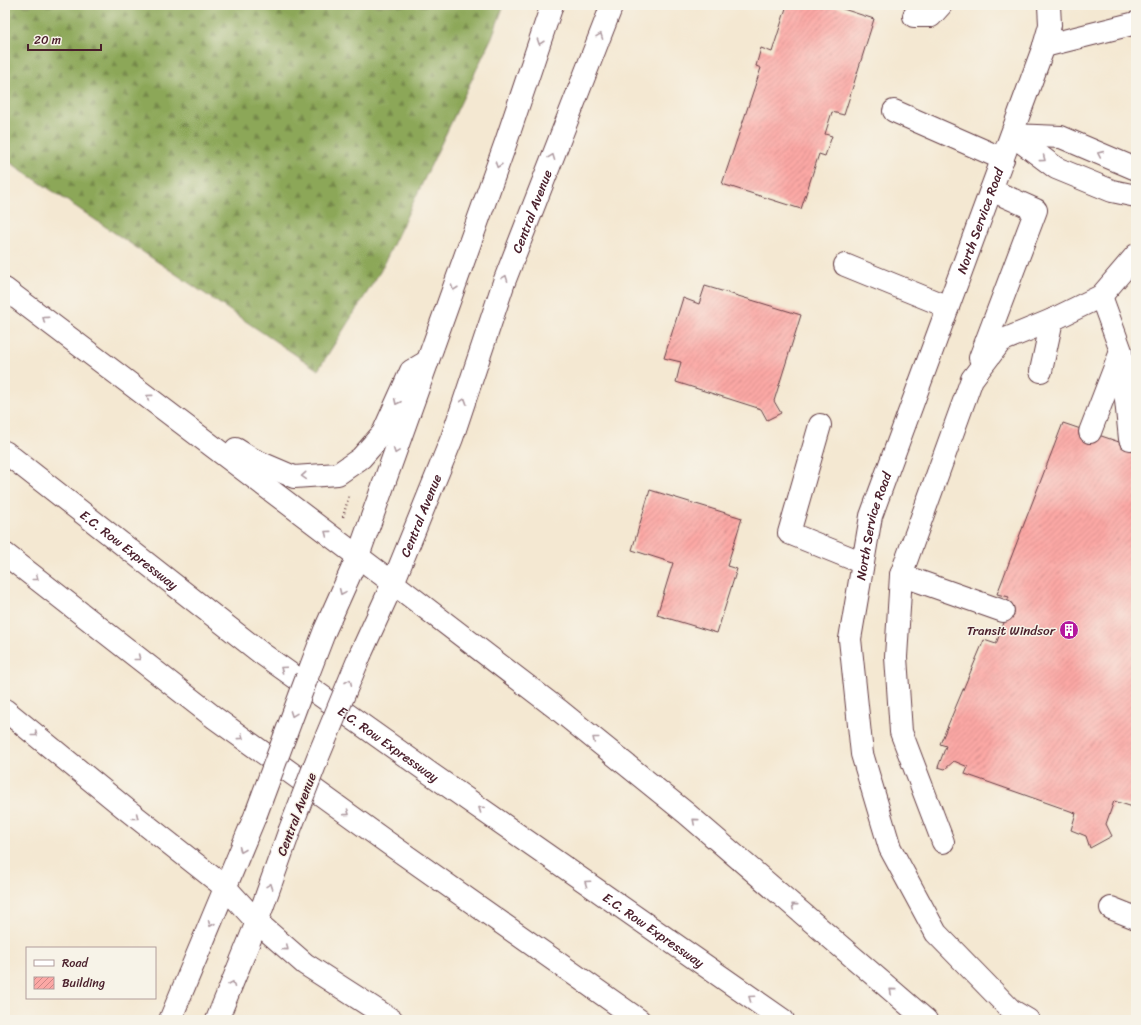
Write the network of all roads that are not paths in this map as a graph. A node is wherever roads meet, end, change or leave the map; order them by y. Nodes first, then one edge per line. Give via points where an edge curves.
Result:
1 (552, 5) edge
2 (612, 5) edge
3 (942, 5) edge
4 (1049, 5) edge
5 (914, 16) dead end
6 (1136, 23) edge
7 (1044, 46) junction
8 (894, 111) dead end
9 (1012, 135) junction
10 (1003, 159) junction
11 (1136, 170) edge
12 (991, 190) junction
13 (1136, 196) edge
14 (1136, 255) edge
15 (845, 265) dead end
16 (5, 289) edge
17 (1101, 296) junction
18 (948, 307) junction
19 (1052, 320) junction
20 (1122, 351) junction
21 (428, 361) junction
22 (1041, 371) dead end
23 (972, 379) junction
24 (180, 421) junction
25 (820, 425) dead end
26 (1090, 432) dead end
27 (1130, 439) dead end
28 (5, 452) edge
29 (5, 554) edge
30 (358, 556) junction
31 (863, 564) junction
32 (901, 575) junction
33 (393, 583) junction
34 (1003, 611) dead end
35 (5, 710) edge
36 (943, 842) dead end
37 (226, 888) junction
38 (1111, 908) dead end
39 (1136, 918) edge
40 (257, 922) junction
41 (170, 1020) edge
42 (218, 1020) edge
43 (392, 1020) edge
44 (639, 1020) edge
45 (783, 1020) edge
46 (926, 1020) edge
47 (1028, 1020) edge

1 -> 21 main road
33 -> 2 main road, Central Avenue via 452,438 504,282
3 - 5 main road via 932,16
4 - 7 main road, North Service Road via 1050,25
6 - 7 main road
7 - 9 main road, North Service Road
8 - 10 main road
9 - 10 main road, North Service Road
11 -> 9 main road via 1061,137
9 -> 13 main road via 1056,168 1112,191
10 - 12 main road, North Service Road
12 - 18 main road, North Service Road
12 - 23 main road via 1036,210
14 - 17 main road
15 - 18 main road
24 -> 16 main road
17 - 19 main road
17 - 20 main road
18 - 31 main road, North Service Road via 871,516
19 - 22 main road
19 - 23 main road via 1001,341
20 - 26 main road
20 - 27 main road
21 -> 24 main road via 411,372 383,433 361,458 338,474 294,477 252,460 209,432
21 -> 30 main road
23 - 32 main road
30 -> 24 main road
25 - 31 main road via 789,533
45 -> 28 main road, E.C. Row Expressway via 261,653
29 -> 44 main road via 215,718
30 - 33 main road
30 -> 37 main road, bridge via 325,630
31 - 47 main road, North Service Road via 850,639 862,754 890,848 936,932 1011,1010
32 - 34 main road
32 - 36 main road via 896,657 901,732
40 -> 33 main road, Central Avenue, bridge via 318,756
46 -> 33 main road via 680,808 560,711
35 -> 37 main road
37 - 40 main road
37 -> 41 main road
38 - 39 main road
42 -> 40 main road, Central Avenue
40 -> 43 main road via 305,964

